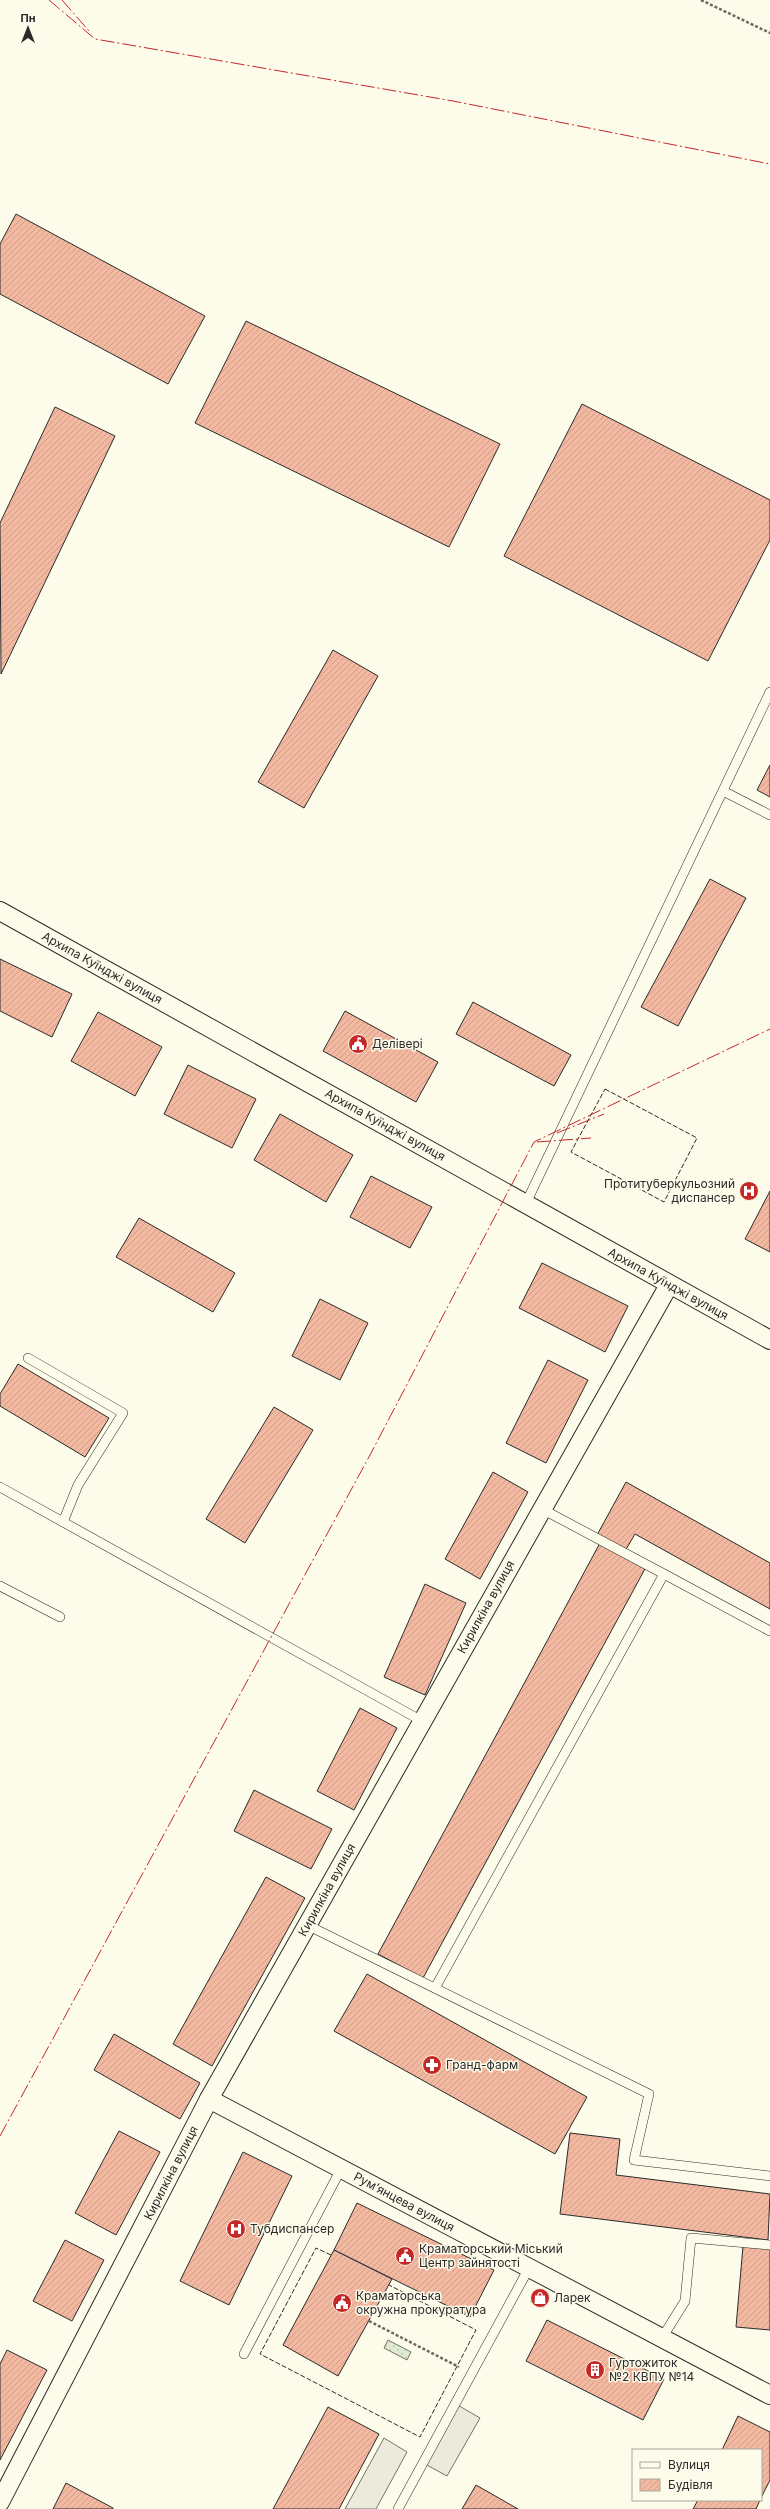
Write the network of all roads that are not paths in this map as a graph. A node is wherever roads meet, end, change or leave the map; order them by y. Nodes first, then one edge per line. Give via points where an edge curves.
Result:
1 (770, 692) edge
2 (723, 791) junction
3 (770, 815) edge
4 (0, 911) edge
5 (526, 1203) junction
6 (669, 1285) junction
7 (770, 1340) edge
8 (28, 1358) dead end
9 (0, 1487) edge
10 (542, 1509) junction
11 (63, 1522) junction
12 (664, 1574) junction
13 (0, 1586) edge
14 (60, 1617) dead end
15 (770, 1631) edge
16 (422, 1721) junction
17 (307, 1925) junction
18 (435, 1988) junction
19 (209, 2099) junction
20 (341, 2169) junction
21 (770, 2176) edge
22 (770, 2245) edge
23 (529, 2268) junction
24 (662, 2338) junction
25 (244, 2354) dead end
26 (770, 2395) edge
27 (0, 2502) edge
28 (398, 2509) edge

1 - 2 lane
2 - 3 lane
2 - 5 lane
4 - 5 street, Архипа Куїнджі вулиця
5 - 6 street, Архипа Куїнджі вулиця
6 - 7 street, Архипа Куїнджі вулиця
6 - 10 street, Кирилкіна вулиця
8 - 11 lane via 123,1413 78,1484
9 - 11 lane
10 - 12 lane
10 - 16 street, Кирилкіна вулиця
11 - 16 lane
12 - 15 lane
12 - 18 lane
13 - 14 lane
16 - 17 street, Кирилкіна вулиця
17 - 18 lane
17 - 19 street, Кирилкіна вулиця
18 - 21 lane via 649,2094 634,2160
19 - 20 street, Рум’янцева вулиця
19 - 27 street, Кирилкіна вулиця
20 - 23 street, Рум’янцева вулиця
20 - 25 lane
22 - 24 lane via 691,2238 685,2301
23 - 24 street, Рум’янцева вулиця
23 - 28 lane
24 - 26 street, Рум’янцева вулиця

